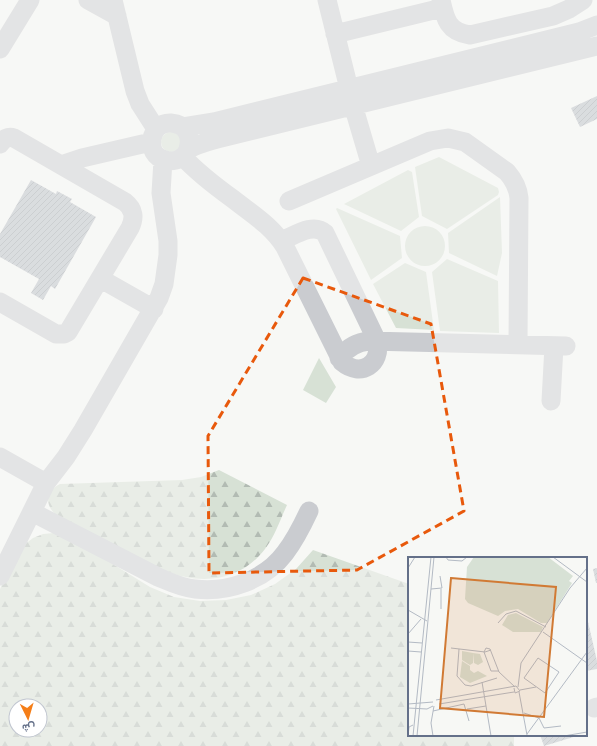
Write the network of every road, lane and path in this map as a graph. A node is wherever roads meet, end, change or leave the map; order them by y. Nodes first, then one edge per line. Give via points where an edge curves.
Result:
1 (30, 0) edge
2 (88, 0) edge
3 (327, 0) edge
4 (583, 0) edge
5 (442, 4) edge
6 (115, 8) edge
7 (597, 25) edge
8 (335, 34) junction
9 (597, 46) edge
10 (0, 49) edge
11 (351, 97) junction
12 (183, 127) junction
13 (0, 144) edge
14 (156, 146) junction
15 (186, 153) junction
16 (371, 166) junction
17 (68, 169) junction
18 (289, 201) dead end
19 (281, 241) junction
20 (103, 274) junction
21 (0, 302) edge
22 (156, 304) junction
23 (377, 341) junction
24 (518, 344) junction
25 (339, 358) junction
26 (551, 402) dead end
27 (0, 457) edge
28 (46, 484) junction
29 (309, 511) dead end
30 (32, 512) junction
31 (0, 576) edge

1 - 10 lane
2 - 6 lane
3 - 8 lane
4 - 5 lane via 553,16 470,35 462,34 449,25
5 - 8 lane
6 - 14 lane via 135,91
7 - 11 lane
8 - 11 lane
9 - 11 lane
11 - 12 lane
11 - 15 lane via 218,139
11 - 16 lane
12 - 14 lane via 169,123 162,125
12 - 15 lane via 190,138
13 - 17 lane via 4,139 14,138
14 - 15 lane via 170,161 177,160
14 - 17 lane via 82,158
14 - 22 lane via 168,255 164,284
15 - 19 lane via 210,182 265,223
16 - 18 lane
16 - 24 lane via 430,141 448,138 465,142 507,172 516,185 519,198
17 - 20 lane via 125,202 133,214 132,223
19 - 23 lane via 309,229 318,229 325,233
19 - 25 lane
20 - 21 lane via 71,329 64,334 56,334
20 - 22 lane
22 - 28 lane via 80,434
23 - 24 lane
23 - 25 lane via 362,341 349,347
23 - 25 lane via 376,358 363,368 347,366
24 - 26 lane via 560,346
27 - 28 lane
28 - 30 lane
29 - 30 lane via 295,538 270,568 253,579 215,590 176,585
30 - 31 lane

